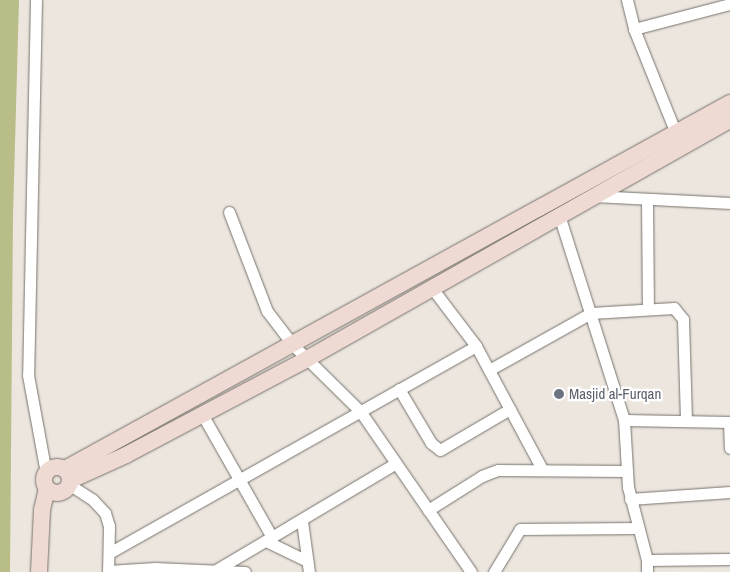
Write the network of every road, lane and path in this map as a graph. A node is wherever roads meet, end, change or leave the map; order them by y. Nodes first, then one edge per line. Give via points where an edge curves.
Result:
1 (36, 0) edge
2 (627, 0) edge
3 (730, 4) edge
4 (634, 29) junction
5 (730, 103) edge
6 (730, 120) edge
7 (675, 131) junction
8 (593, 196) junction
9 (647, 200) junction
10 (730, 203) edge
11 (230, 212) dead end
12 (559, 215) junction
13 (432, 288) junction
14 (648, 309) junction
15 (591, 313) junction
16 (293, 345) junction
17 (476, 346) junction
18 (307, 359) junction
19 (490, 370) junction
20 (400, 389) junction
21 (510, 409) junction
22 (360, 411) junction
23 (202, 414) junction
24 (624, 420) junction
25 (686, 421) junction
26 (729, 422) edge
27 (730, 448) edge
28 (396, 463) junction
29 (542, 469) junction
30 (627, 471) junction
31 (68, 478) junction
32 (239, 479) junction
33 (46, 481) junction
34 (730, 492) edge
35 (630, 499) junction
36 (428, 510) junction
37 (302, 521) junction
38 (638, 528) junction
39 (269, 539) junction
40 (108, 553) junction
41 (730, 560) edge
42 (308, 566) edge
43 (647, 566) edge
44 (216, 570) junction
45 (108, 571) edge
46 (39, 572) edge
47 (245, 572) edge
48 (471, 572) edge
49 (494, 572) edge

1 - 33 street via 28,375
2 - 4 street
3 - 4 street
4 - 7 street
5 - 7 main road
6 - 8 main road
7 - 16 main road
8 - 9 street
8 - 12 main road
9 - 10 street
9 - 14 street
11 - 16 street via 266,311
12 - 13 main road
12 - 15 street
13 - 17 street
13 - 18 main road
14 - 15 street
14 - 25 street via 674,308 683,319
15 - 19 street
15 - 24 street
16 - 18 street
16 - 31 main road
17 - 19 street
17 - 20 street
18 - 22 street
18 - 23 main road
19 - 21 street
20 - 21 street via 431,444 440,450
20 - 22 street
21 - 29 street
22 - 28 street
22 - 32 street
23 - 31 main road
23 - 32 street
24 - 25 street
24 - 30 street
25 - 26 street
26 - 27 street
28 - 36 street
28 - 37 street
29 - 30 street
29 - 36 street via 498,470 482,476
30 - 35 street
31 - 33 main road via 58,467
31 - 33 main road via 59,494
31 - 40 street via 105,513 109,526
32 - 39 street
32 - 40 street
33 - 46 main road
34 - 35 street
35 - 38 street
36 - 48 street
37 - 39 street
37 - 42 street
38 - 43 street
38 - 49 street via 520,529
39 - 42 street
39 - 44 street
40 - 45 street
41 - 43 street
44 - 45 street via 155,568
44 - 47 street

